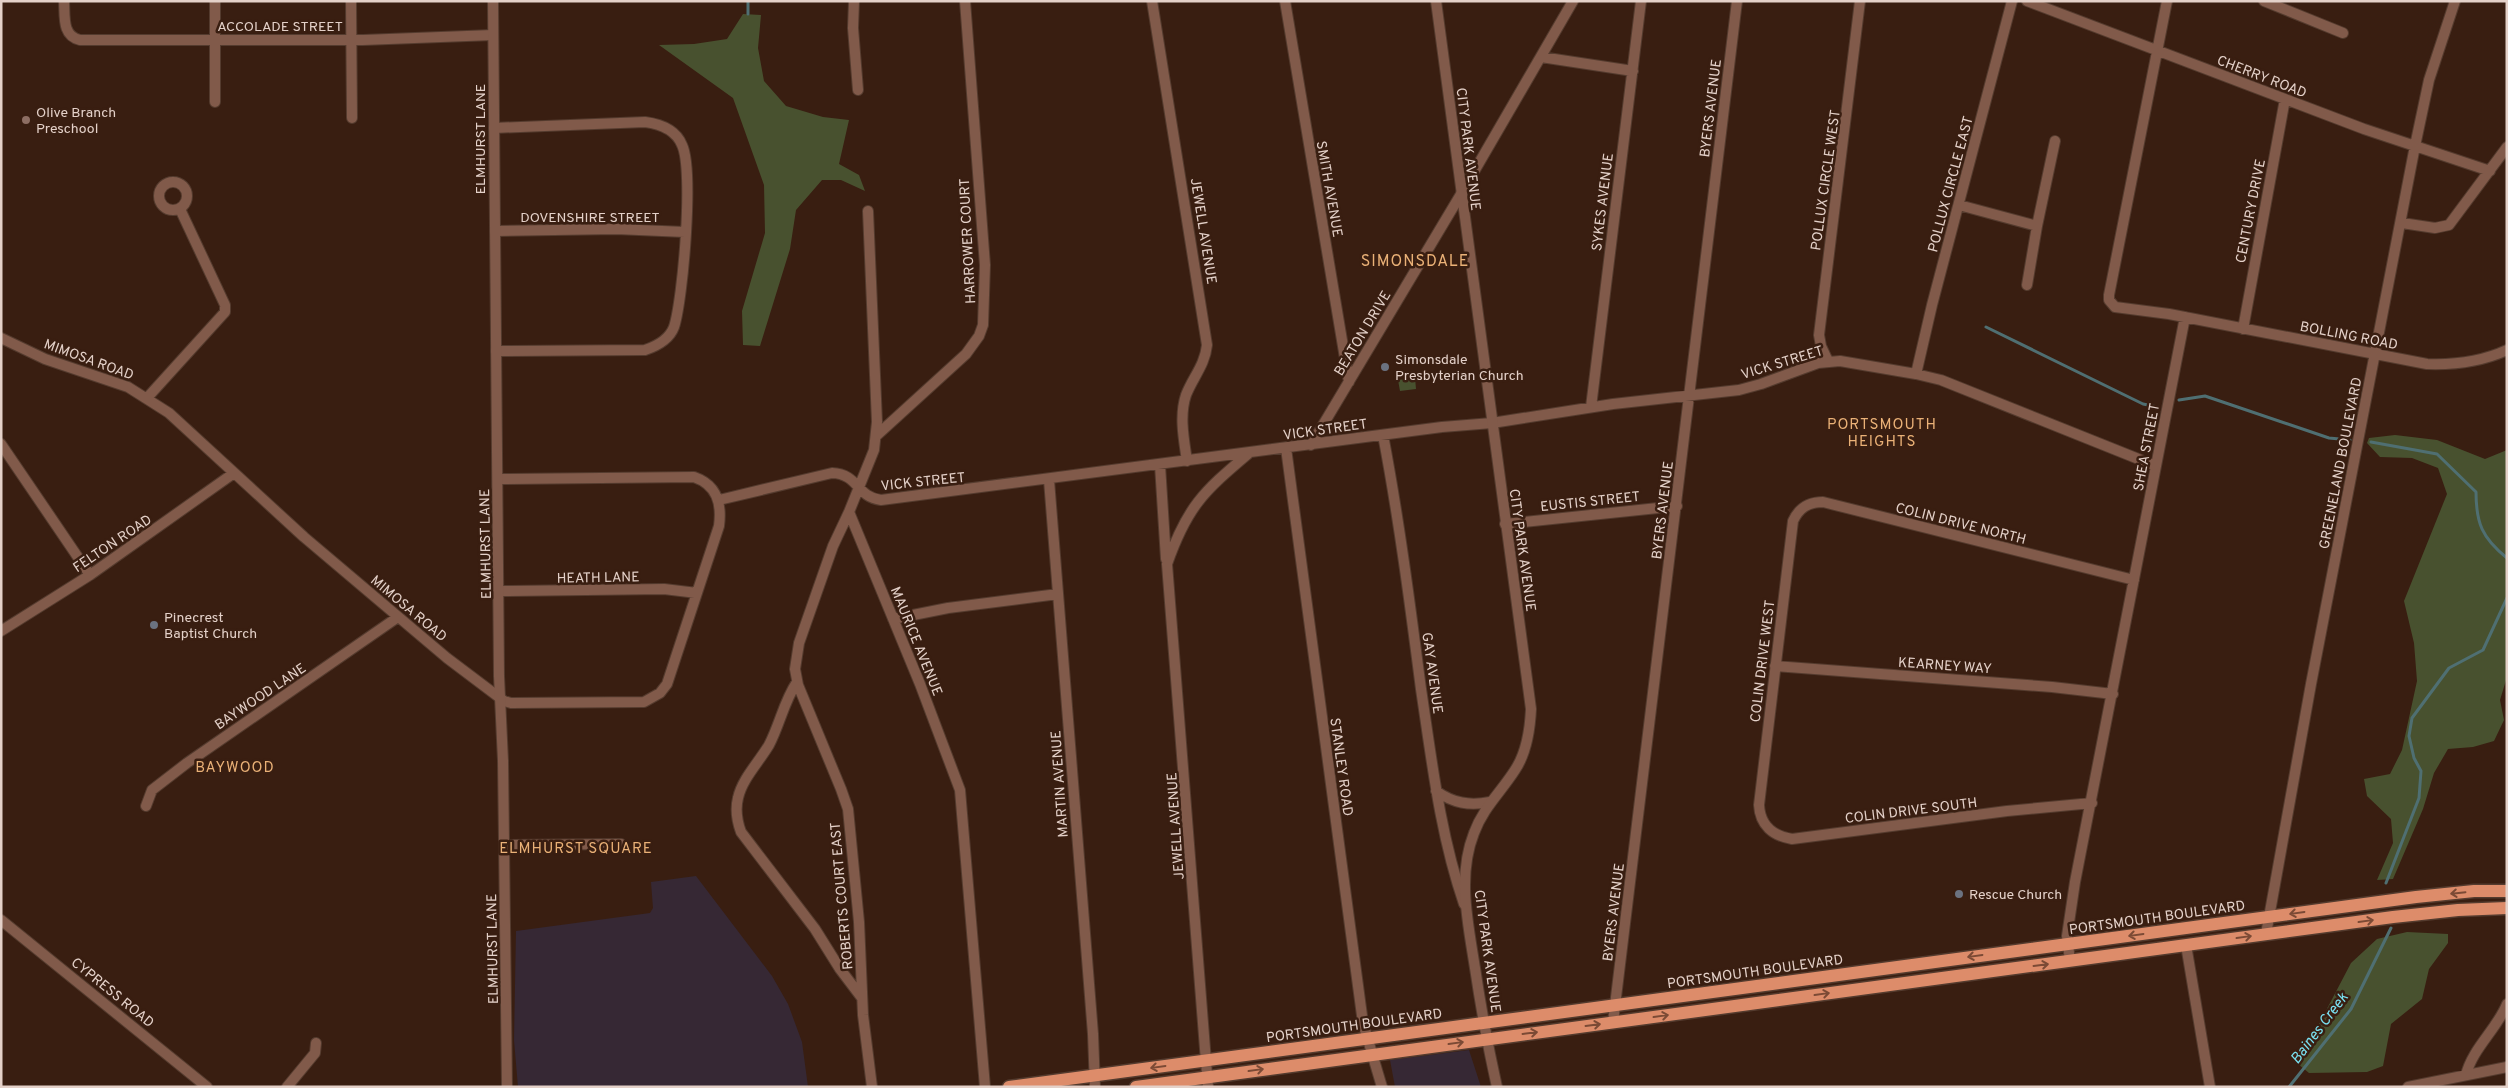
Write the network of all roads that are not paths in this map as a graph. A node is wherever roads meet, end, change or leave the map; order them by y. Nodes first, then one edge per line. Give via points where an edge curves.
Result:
1 (64, 1) edge
2 (215, 1) edge
3 (351, 1) edge
4 (493, 1) edge
5 (854, 1) edge
6 (965, 1) edge
7 (1152, 1) edge
8 (1285, 1) edge
9 (1436, 1) edge
10 (1573, 1) edge
11 (1641, 1) edge
12 (1737, 1) edge
13 (1860, 1) edge
14 (2012, 1) edge
15 (2026, 1) edge
16 (2167, 1) edge
17 (2264, 1) edge
18 (2455, 1) edge
19 (2343, 33) dead end
20 (494, 35) junction
21 (215, 40) junction
22 (352, 40) junction
23 (2156, 50) junction
24 (1540, 57) junction
25 (1633, 71) junction
26 (858, 90) dead end
27 (2285, 99) junction
28 (216, 102) dead end
29 (352, 118) dead end
30 (494, 128) junction
31 (2055, 141) dead end
32 (2415, 146) junction
33 (2507, 147) edge
34 (2490, 171) junction
35 (1461, 194) junction
36 (1959, 205) junction
37 (180, 209) dead end
38 (868, 211) dead end
39 (2402, 223) junction
40 (2037, 226) junction
41 (495, 231) junction
42 (685, 232) junction
43 (2027, 285) dead end
44 (2185, 317) junction
45 (2243, 328) junction
46 (1, 338) edge
47 (2507, 350) edge
48 (496, 351) junction
49 (2375, 354) junction
50 (1828, 361) junction
51 (1916, 374) junction
52 (1349, 382) junction
53 (1689, 395) junction
54 (147, 398) junction
55 (1591, 407) junction
56 (1492, 423) junction
57 (1383, 435) junction
58 (876, 436) junction
59 (1, 444) edge
60 (1311, 445) junction
61 (1286, 448) junction
62 (1249, 453) junction
63 (1187, 461) junction
64 (1160, 465) junction
65 (2156, 466) junction
66 (234, 473) junction
67 (499, 479) junction
68 (1049, 480) junction
69 (860, 490) junction
70 (719, 500) junction
71 (1677, 506) junction
72 (849, 512) junction
73 (1505, 524) junction
74 (1793, 526) joint
75 (1167, 564) junction
76 (90, 575) junction
77 (2134, 580) junction
78 (500, 591) junction
79 (697, 593) junction
80 (1058, 594) junction
81 (398, 617) junction
82 (893, 619) junction
83 (1, 631) edge
84 (1775, 666) junction
85 (798, 682) junction
86 (2112, 694) junction
87 (500, 699) junction
88 (1436, 791) junction
89 (1760, 800) joint
90 (1490, 802) junction
91 (2092, 803) junction
92 (146, 806) dead end
93 (621, 844) dead end
94 (504, 845) junction
95 (2507, 892) edge
96 (2507, 908) edge
97 (1467, 912) junction
98 (2268, 917) junction
99 (1, 920) edge
100 (2266, 934) junction
101 (2068, 944) junction
102 (2186, 945) junction
103 (2070, 961) junction
104 (862, 998) junction
105 (2507, 1004) edge
106 (1615, 1005) junction
107 (1484, 1022) junction
108 (1613, 1022) junction
109 (1368, 1038) junction
110 (1487, 1038) junction
111 (316, 1043) dead end
112 (1374, 1054) junction
113 (1206, 1061) junction
114 (2507, 1067) edge
115 (2466, 1075) junction
116 (1095, 1081) edge
117 (1208, 1082) edge
118 (207, 1087) edge
119 (287, 1087) edge
120 (507, 1087) edge
121 (872, 1087) edge
122 (985, 1087) edge
123 (1009, 1087) edge
124 (1136, 1087) edge
125 (1382, 1087) edge
126 (1497, 1087) edge
127 (2210, 1087) edge
128 (2408, 1087) edge

1 - 21 street, ACCOLADE STREET via 66,29 69,35 80,40
2 - 21 street
3 - 22 street
4 - 20 street, ELMHURST LANE
5 - 26 street
6 - 58 street, HARROWER COURT via 985,265 983,325 966,354
7 - 63 street, JEWELL AVENUE via 1207,345 1206,358 1190,385 1182,413
8 - 52 street, SMITH AVENUE
9 - 35 street, CITY PARK AVENUE
10 - 24 street, BEATON DRIVE
11 - 25 street, SYKES AVENUE
12 - 53 street, BYERS AVENUE
13 - 50 street, POLLUX CIRCLE WEST via 1819,334
14 - 36 street, POLLUX CIRCLE EAST
15 - 23 street, CHERRY ROAD
16 - 23 street
17 - 19 street
18 - 32 street, GREENELAND BOULEVARD via 2429,80
20 - 22 street, ACCOLADE STREET
20 - 30 street, ELMHURST LANE
21 - 22 street, ACCOLADE STREET
21 - 28 street
22 - 29 street
23 - 27 street, CHERRY ROAD
23 - 44 street via 2109,300 2115,307
24 - 25 street
24 - 35 street, BEATON DRIVE
25 - 55 street, SYKES AVENUE
27 - 32 street, CHERRY ROAD
27 - 45 street, CENTURY DRIVE
30 - 41 street, ELMHURST LANE
30 - 42 street via 645,122 663,126 683,146 688,195
31 - 40 street
32 - 34 street, CHERRY ROAD
32 - 39 street, GREENELAND BOULEVARD
33 - 34 street
34 - 39 street via 2449,225 2435,228
35 - 52 street, BEATON DRIVE
35 - 56 street, CITY PARK AVENUE
36 - 40 street
36 - 51 street, POLLUX CIRCLE EAST
37 - 54 street via 225,305 225,312
38 - 58 street
39 - 49 street, GREENELAND BOULEVARD
40 - 43 street
41 - 42 street, DOVENSHIRE STREET via 616,229
41 - 48 street, ELMHURST LANE
42 - 48 street via 674,327 660,344 645,350
44 - 45 street, BOLLING ROAD
44 - 65 street, SHEA STREET
45 - 49 street, BOLLING ROAD
46 - 54 street, MIMOSA ROAD via 45,358 112,380
47 - 49 street, BOLLING ROAD via 2475,362 2446,365
48 - 67 street, ELMHURST LANE
49 - 98 street, GREENELAND BOULEVARD
50 - 51 street, VICK STREET
50 - 53 street, VICK STREET via 1739,390
51 - 65 street, VICK STREET via 1941,380
52 - 60 street, BEATON DRIVE
53 - 55 street, VICK STREET
53 - 71 street, BYERS AVENUE
54 - 66 street, MIMOSA ROAD via 169,413
55 - 56 street, VICK STREET
56 - 57 street, VICK STREET
56 - 73 street, CITY PARK AVENUE
57 - 60 street, VICK STREET
57 - 88 street, GAY AVENUE via 1396,505
58 - 69 street
59 - 76 street
60 - 61 street, VICK STREET
61 - 62 street, VICK STREET
61 - 109 street, STANLEY ROAD via 1363,1023
62 - 63 street, VICK STREET
62 - 75 street, JEWELL AVENUE via 1198,499 1178,532
63 - 64 street, VICK STREET
64 - 68 street, VICK STREET
64 - 75 street, JEWELL AVENUE
65 - 77 street, SHEA STREET
66 - 76 street, FELTON ROAD
66 - 81 street, MIMOSA ROAD
67 - 70 street via 694,477 708,484
67 - 78 street, ELMHURST LANE
68 - 69 street, VICK STREET via 881,500 871,499
68 - 80 street, MARTIN AVENUE
69 - 70 street, VICK STREET via 853,479 832,473
69 - 72 street
70 - 79 street, MIMOSA ROAD via 719,526
71 - 73 street, EUSTIS STREET
71 - 106 street, BYERS AVENUE
72 - 82 street, MAURICE AVENUE
72 - 85 street, ROBERTS COURT EAST via 833,546 798,644
73 - 90 street, CITY PARK AVENUE via 1531,709 1523,756
74 - 77 street, COLIN DRIVE NORTH via 1796,514 1802,508 1823,502
74 - 84 street, COLIN DRIVE WEST
75 - 113 street, JEWELL AVENUE
76 - 83 street, FELTON ROAD
77 - 86 street, SHEA STREET
78 - 79 street, HEATH LANE via 664,589
78 - 87 street, ELMHURST LANE
79 - 87 street, MIMOSA ROAD via 666,684 653,698 635,702 569,704 511,703
80 - 82 street via 948,608
80 - 116 street, MARTIN AVENUE
81 - 87 street, MIMOSA ROAD
81 - 92 street, BAYWOOD LANE via 187,763 152,790
82 - 122 street, MAURICE AVENUE via 960,790
84 - 86 street, KEARNEY WAY
84 - 89 street, COLIN DRIVE WEST
85 - 104 street, ROBERTS COURT EAST via 848,809 859,922
85 - 104 street via 786,701 769,744 742,785 738,798 738,822 741,832 815,929
86 - 91 street, SHEA STREET
87 - 94 street, ELMHURST LANE
88 - 90 street via 1456,802
88 - 97 street, GAY AVENUE via 1452,865
89 - 91 street, COLIN DRIVE SOUTH via 1759,810 1767,828 1792,839
90 - 97 street, CITY PARK AVENUE via 1468,849 1464,884
91 - 101 street, SHEA STREET via 2075,882
93 - 94 street
94 - 120 street, ELMHURST LANE
95 -> 98 main road, PORTSMOUTH BOULEVARD via 2474,891 2416,897
100 -> 96 main road via 2458,910
97 - 107 street, CITY PARK AVENUE
98 - 100 street, GREENELAND BOULEVARD
98 -> 101 main road, PORTSMOUTH BOULEVARD
99 - 118 street, CYPRESS ROAD
102 -> 100 main road
101 - 103 street, SHEA STREET
101 -> 106 main road, PORTSMOUTH BOULEVARD
102 - 103 main road
102 - 127 street
108 -> 103 main road
104 - 121 street, ROBERTS COURT EAST
105 - 115 street via 2471,1060
106 - 107 main road, PORTSMOUTH BOULEVARD
106 - 108 street, BYERS AVENUE
107 - 109 main road, PORTSMOUTH BOULEVARD
107 - 110 street, CITY PARK AVENUE
110 -> 108 main road
109 - 112 street, STANLEY ROAD
109 - 113 main road, PORTSMOUTH BOULEVARD
112 -> 110 main road
110 - 126 street, CITY PARK AVENUE
111 - 119 street via 315,1053
117 -> 112 main road
112 - 125 street, STANLEY ROAD
113 -> 116 main road, PORTSMOUTH BOULEVARD
113 - 117 street, JEWELL AVENUE
114 - 115 street
115 - 128 street
116 - 123 main road, PORTSMOUTH BOULEVARD
117 - 124 main road

